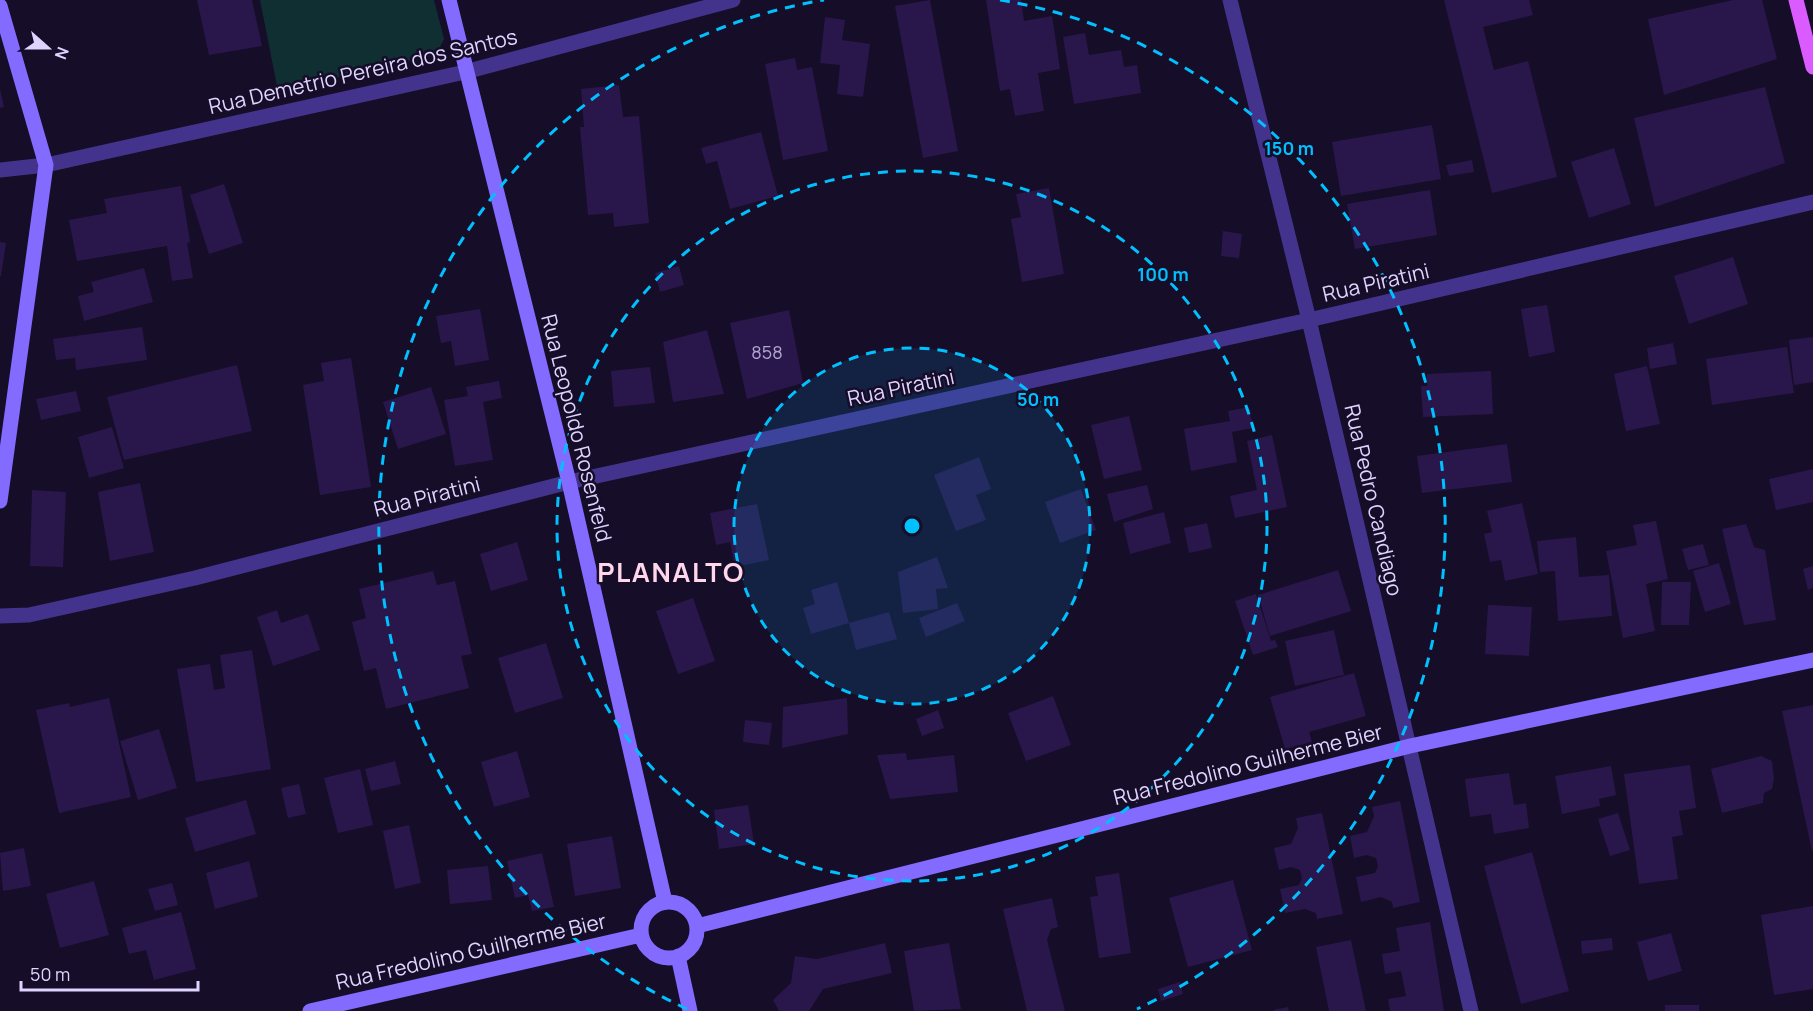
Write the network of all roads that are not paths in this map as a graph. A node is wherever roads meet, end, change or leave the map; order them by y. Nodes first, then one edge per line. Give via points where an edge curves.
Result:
1 (449, 0) edge
2 (733, 0) edge
3 (1230, 0) edge
4 (1796, 0) edge
5 (0, 6) edge
6 (1813, 67) edge
7 (465, 72) junction
8 (46, 165) junction
9 (0, 170) edge
10 (1813, 202) edge
11 (1309, 320) junction
12 (569, 482) junction
13 (0, 501) edge
14 (0, 616) edge
15 (1813, 660) edge
16 (1410, 746) junction
17 (665, 902) junction
18 (697, 926) junction
19 (641, 935) junction
20 (678, 956) junction
21 (310, 1011) edge
22 (690, 1011) edge
23 (1471, 1011) edge

1 - 7 street, Rua Leopoldo Rosenfeld
2 - 7 street, Rua Demetrio Pereira dos Santos
3 - 11 street, Rua Pedro Candiago
4 - 6 main road
5 - 8 street
7 - 8 street, Rua Demetrio Pereira dos Santos
7 - 12 street, Rua Leopoldo Rosenfeld
8 - 9 street, Rua Demetrio Pereira dos Santos
8 - 13 street
10 - 11 street, Rua Piratini
11 - 12 street, Rua Piratini
11 - 16 street, Rua Pedro Candiago
12 - 14 street, Rua Piratini via 195,578 28,615
12 - 17 street, Rua Leopoldo Rosenfeld
15 - 16 street, Rua Fredolino Guilherme Bier
16 - 18 street, Rua Fredolino Guilherme Bier
16 - 23 street, Rua Pedro Candiago
17 - 18 street via 689,910
17 - 19 street via 644,917
18 - 20 street via 693,945
19 - 20 street via 659,956
19 - 21 street, Rua Fredolino Guilherme Bier
20 - 22 street

